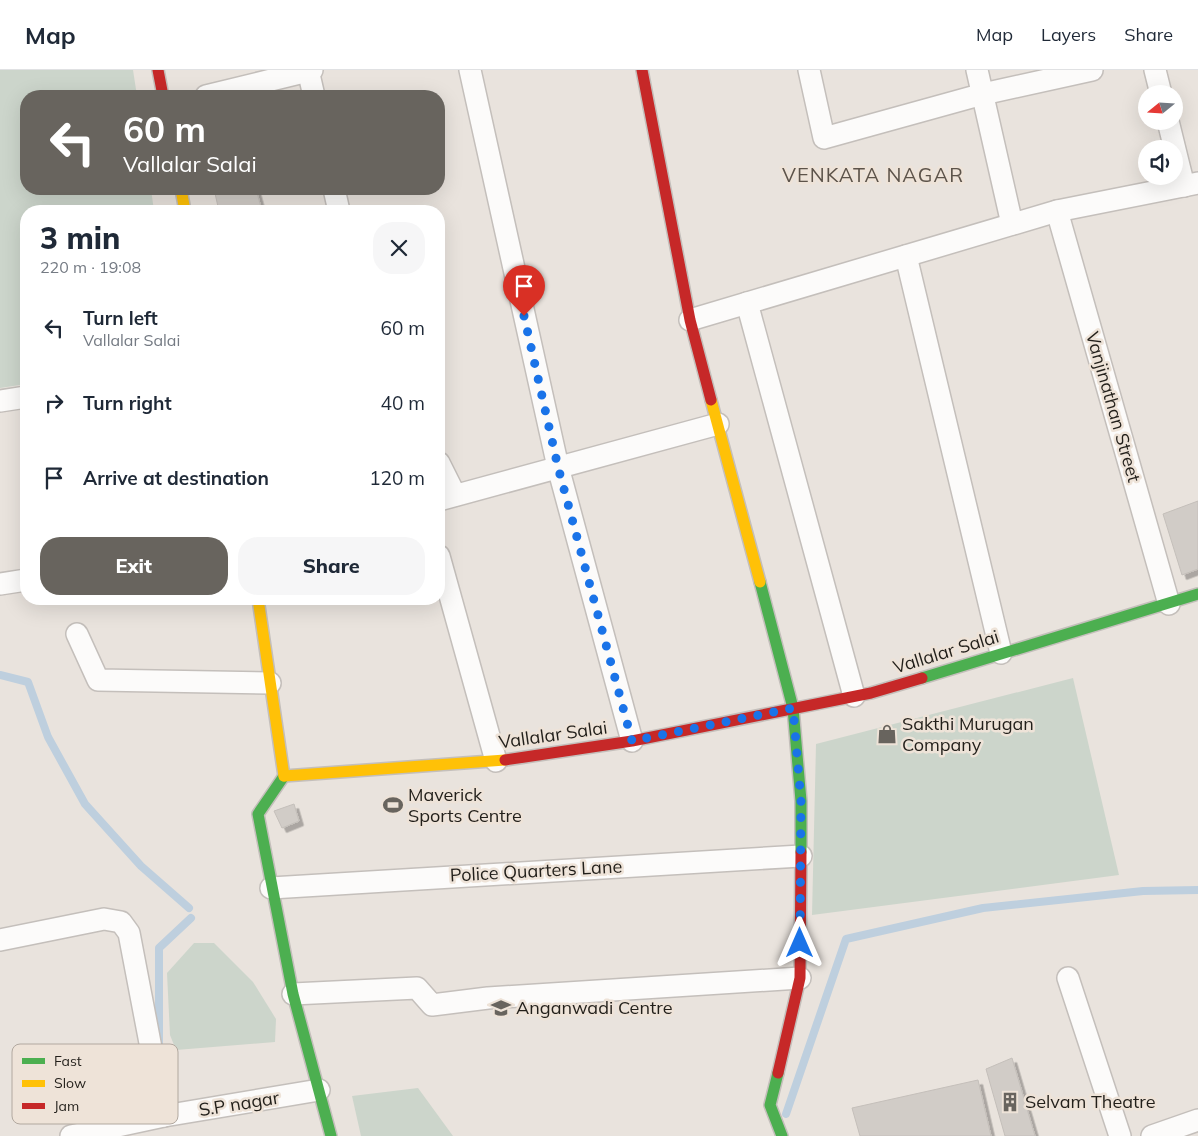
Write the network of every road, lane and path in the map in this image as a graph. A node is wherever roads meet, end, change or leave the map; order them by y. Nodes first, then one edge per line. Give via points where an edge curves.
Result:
1 (158, 70) edge
2 (310, 70) edge
3 (470, 70) edge
4 (642, 70) edge
5 (809, 70) edge
6 (977, 70) edge
7 (1092, 70) edge
8 (1155, 70) edge
9 (1159, 85) edge
10 (162, 90) edge
11 (230, 90) edge
12 (313, 90) edge
13 (983, 94) junction
14 (1171, 130) edge
15 (1191, 185) edge
16 (1057, 211) junction
17 (1012, 224) junction
18 (906, 256) junction
19 (747, 303) junction
20 (690, 320) junction
21 (20, 397) edge
22 (0, 401) edge
23 (718, 424) junction
24 (558, 467) junction
25 (447, 497) edge
26 (445, 578) edge
27 (20, 581) edge
28 (0, 584) edge
29 (1198, 594) edge
30 (1169, 604) junction
31 (259, 605) edge
32 (78, 634) dead end
33 (1001, 653) junction
34 (270, 683) junction
35 (854, 696) junction
36 (793, 708) junction
37 (632, 741) junction
38 (496, 761) junction
39 (284, 776) junction
40 (801, 856) junction
41 (271, 888) junction
42 (0, 940) edge
43 (800, 978) junction
44 (1068, 978) dead end
45 (293, 994) junction
46 (150, 1044) edge
47 (319, 1090) junction
48 (178, 1114) edge
49 (1198, 1120) edge
50 (127, 1124) edge
51 (71, 1136) edge
52 (331, 1136) edge
53 (782, 1136) edge
54 (1120, 1136) edge
55 (1152, 1136) edge

1 - 10 street
2 - 11 street
2 - 12 street
3 - 24 street
4 - 20 street
5 - 13 street via 824,138
6 - 13 street
7 - 13 street
8 - 9 street
13 - 17 street
14 - 15 street
15 - 16 street
16 - 17 street
16 - 30 street, Vanjinathan Street
17 - 18 street
18 - 19 street
18 - 33 street
19 - 20 street
19 - 35 street
20 - 23 street
21 - 22 street
23 - 24 street
23 - 36 street
24 - 25 street
24 - 37 street
26 - 38 street
27 - 28 street
29 - 30 street, Vallalar Salai
30 - 33 street, Vallalar Salai
31 - 34 street
32 - 34 street via 98,680
33 - 35 street, Vallalar Salai
34 - 39 street
35 - 36 street, Vallalar Salai
36 - 37 street, Vallalar Salai
36 - 40 street via 801,801
37 - 38 street, Vallalar Salai
38 - 39 street, Vallalar Salai
39 - 41 street via 258,814
40 - 41 street, Police Quarters Lane
40 - 43 street
41 - 45 street
42 - 46 street via 104,919 121,922 129,934
43 - 45 street via 488,998 432,1005 417,988
43 - 53 street via 770,1106
44 - 54 street
45 - 47 street
47 - 48 street, S.P nagar
47 - 52 street
49 - 55 street
50 - 51 street, S.P nagar

